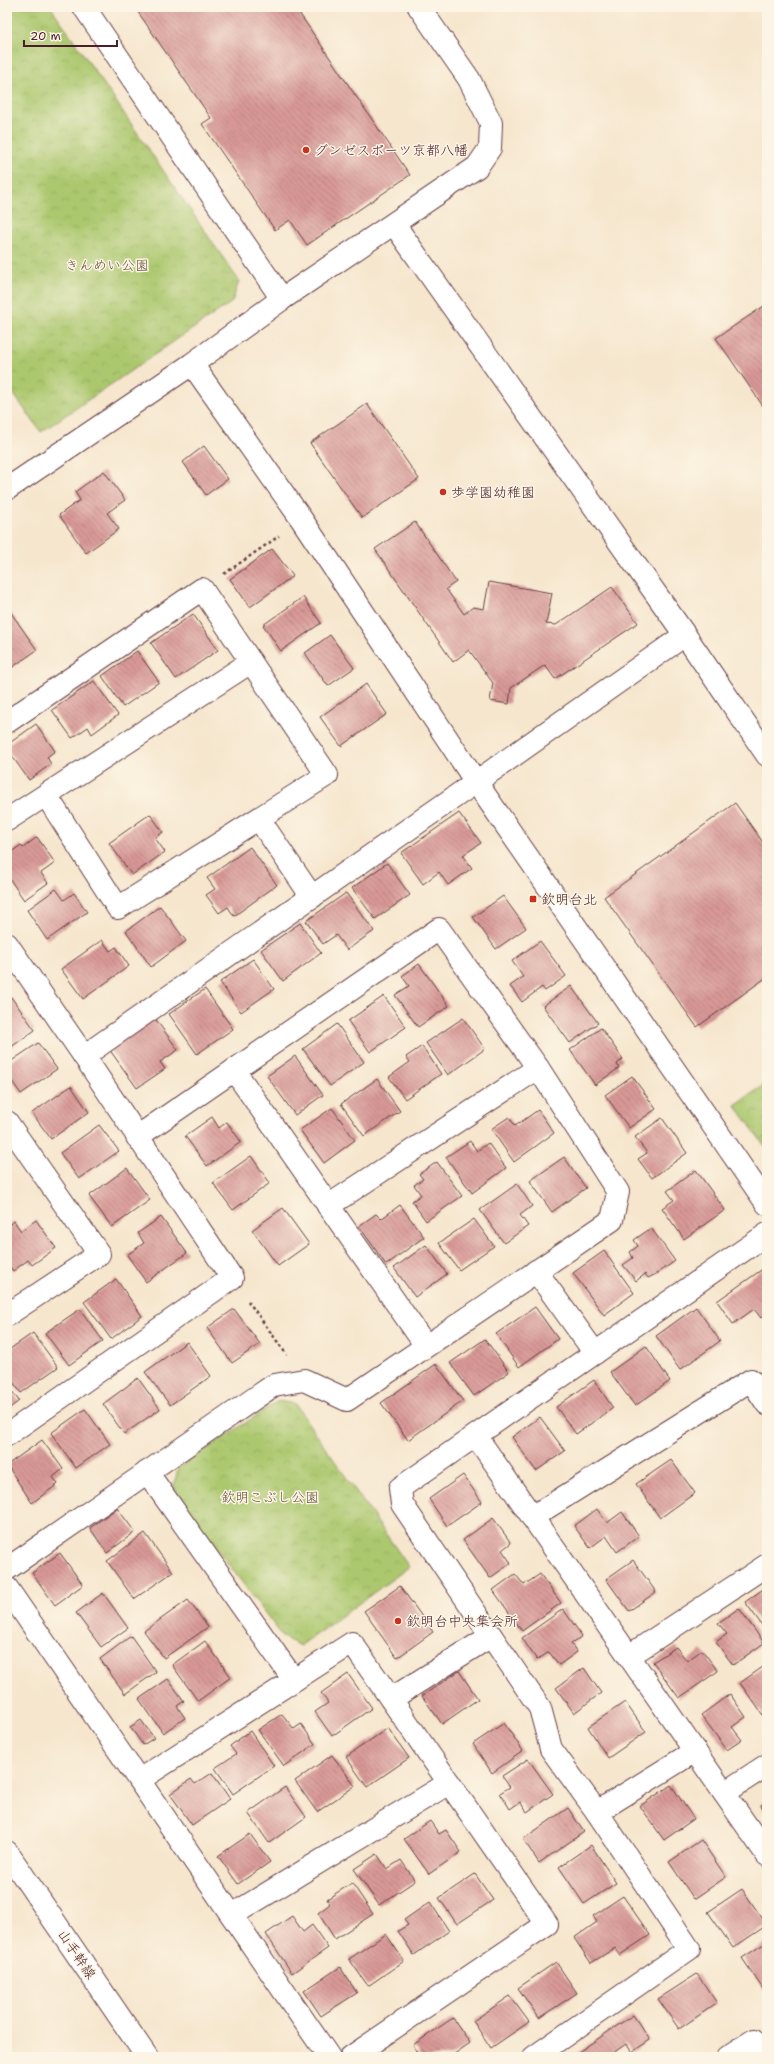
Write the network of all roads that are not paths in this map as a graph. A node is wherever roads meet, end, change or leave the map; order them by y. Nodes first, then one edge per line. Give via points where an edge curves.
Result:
1 (84, 7) edge
2 (419, 7) edge
3 (394, 224) junction
4 (282, 299) junction
5 (192, 364) junction
6 (7, 489) edge
7 (686, 635) junction
8 (251, 662) junction
9 (7, 722) edge
10 (767, 755) edge
11 (476, 782) junction
12 (46, 795) junction
13 (259, 819) junction
14 (7, 820) edge
15 (312, 897) junction
16 (11, 959) edge
17 (84, 1056) junction
18 (538, 1068) junction
19 (234, 1070) junction
20 (7, 1122) edge
21 (137, 1138) junction
22 (767, 1204) edge
23 (328, 1206) junction
24 (767, 1234) edge
25 (536, 1271) junction
26 (7, 1315) edge
27 (426, 1346) junction
28 (595, 1353) junction
29 (767, 1404) edge
30 (7, 1435) edge
31 (476, 1436) junction
32 (147, 1472) junction
33 (532, 1516) junction
34 (767, 1565) edge
35 (7, 1569) edge
36 (7, 1588) edge
37 (492, 1636) junction
38 (629, 1656) junction
39 (294, 1680) junction
40 (391, 1699) junction
41 (695, 1751) junction
42 (767, 1765) edge
43 (140, 1780) junction
44 (449, 1783) junction
45 (724, 1793) junction
46 (597, 1812) junction
47 (7, 1852) edge
48 (767, 1855) edge
49 (232, 1915) junction
50 (767, 2055) edge
51 (147, 2057) edge
52 (329, 2057) edge
53 (351, 2057) edge
54 (534, 2057) edge
55 (728, 2057) edge

1 - 4 street
2 - 3 street via 472,85 491,123 490,148 477,167
3 - 4 street
3 - 7 street
4 - 5 street
5 - 6 street
5 - 11 street via 302,520
7 - 10 street
7 - 11 street
8 - 9 street via 202,589
8 - 12 street
8 - 13 street via 327,775
11 - 15 street
11 - 22 street
12 - 13 street via 118,908
12 - 14 street
13 - 15 street
15 - 17 street
16 - 17 street
17 - 21 street
18 - 19 street via 439,929
18 - 23 street
18 - 25 street via 618,1192 612,1220
19 - 21 street
19 - 23 street
20 - 26 street via 99,1254
21 - 30 street via 232,1278
23 - 27 street
24 - 28 street
25 - 27 street
25 - 28 street
27 - 32 street via 347,1400 304,1380 274,1385
28 - 31 street
29 - 33 street via 751,1380
31 - 33 street
31 - 37 street via 400,1488 402,1504
32 - 35 street
32 - 39 street
33 - 38 street
34 - 38 street
36 - 43 street
37 - 40 street
37 - 46 street via 540,1708 551,1749
38 - 41 street
39 - 40 street via 352,1643
39 - 43 street
40 - 44 street
41 - 45 street
41 - 46 street
42 - 45 street
43 - 49 street
44 - 49 street
44 - 53 street via 547,1924
45 - 48 street
46 - 54 street via 689,1949
47 - 51 street, 山手幹線
49 - 52 street
50 - 55 street via 754,2040

